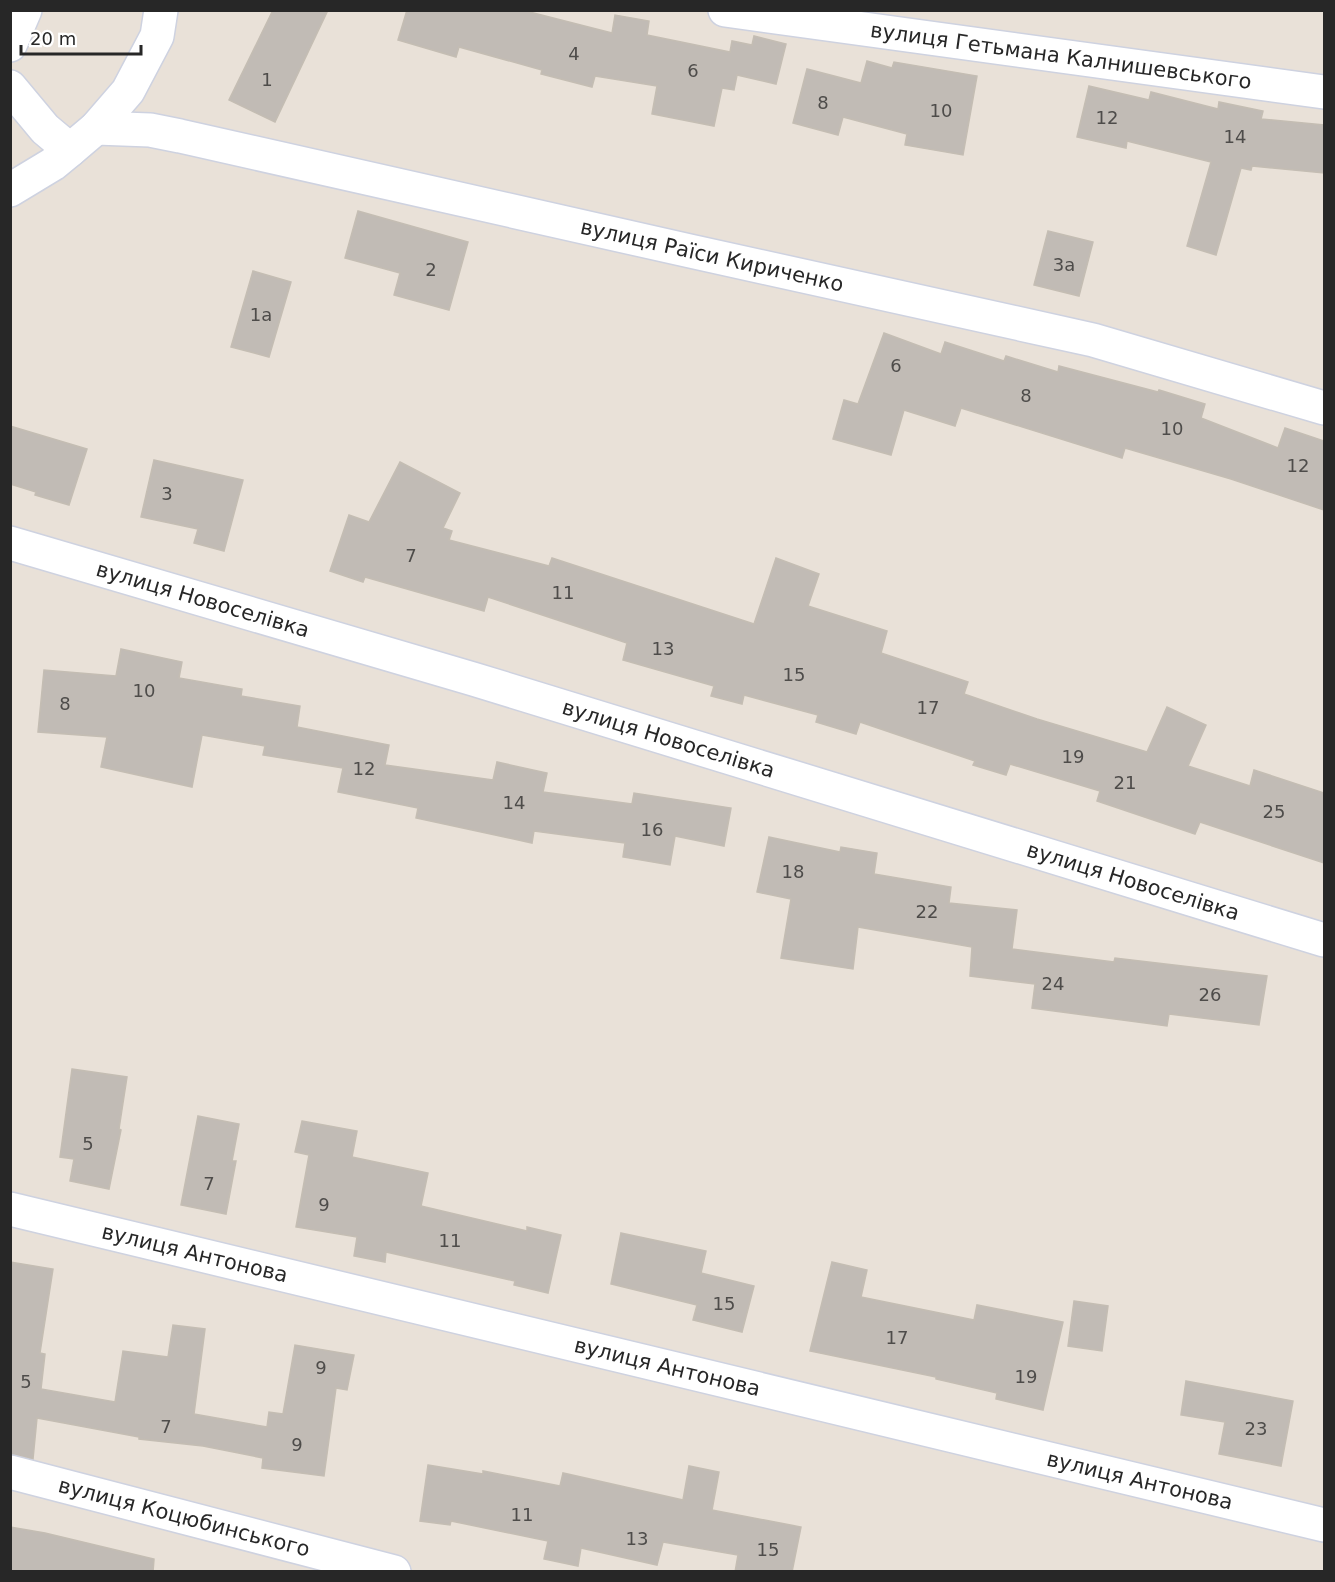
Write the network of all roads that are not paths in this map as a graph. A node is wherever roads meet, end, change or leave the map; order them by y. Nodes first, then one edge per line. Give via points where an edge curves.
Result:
1 (25, 10) edge
2 (161, 10) edge
3 (725, 10) edge
4 (10, 45) edge
5 (10, 87) edge
6 (1324, 92) edge
7 (96, 128) junction
8 (70, 150) junction
9 (10, 190) edge
10 (1324, 408) edge
11 (10, 543) edge
12 (1324, 940) edge
13 (10, 1209) edge
14 (10, 1472) edge
15 (1324, 1525) edge
16 (394, 1572) edge

1 - 4 street
2 - 7 street via 157,36 128,91
3 - 6 street, вулиця Гетьмана Калнишевського
5 - 8 street via 45,129
7 - 8 street
7 - 10 street, вулиця Раїси Кириченко via 150,130 180,136 1093,340
8 - 9 street
11 - 12 street, вулиця Новоселівка via 473,679
13 - 15 street, вулиця Антонова
14 - 16 street, вулиця Коцюбинського

